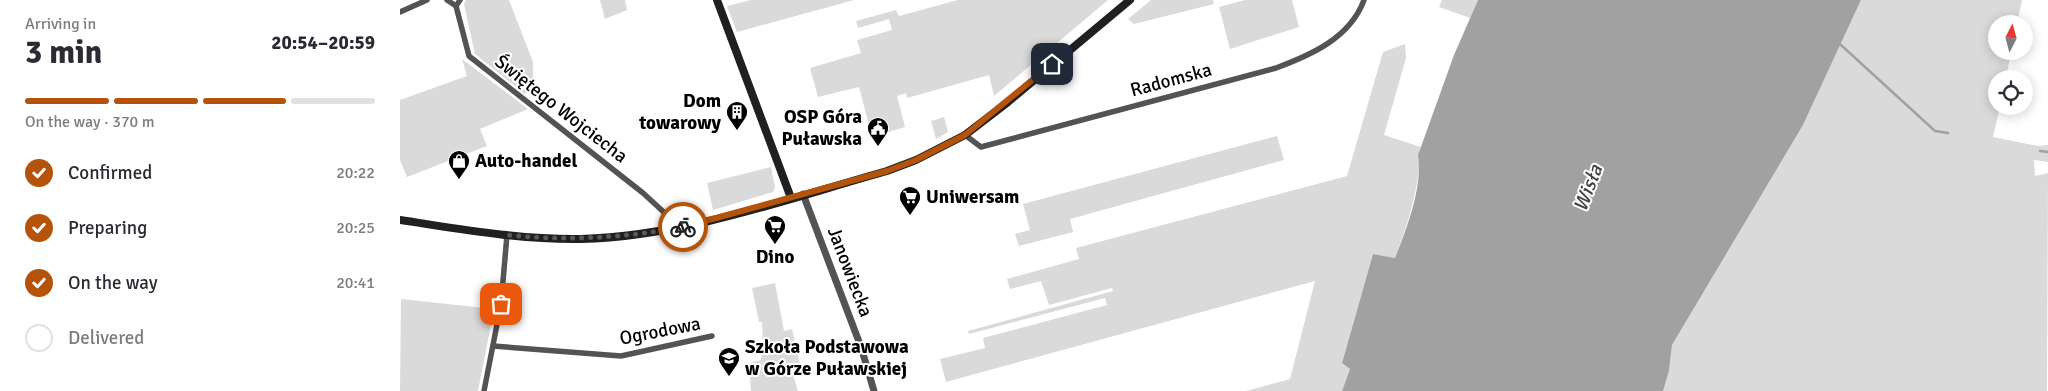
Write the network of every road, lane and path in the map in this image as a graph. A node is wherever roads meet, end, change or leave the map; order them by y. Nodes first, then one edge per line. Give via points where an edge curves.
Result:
1 (427, 0) edge
2 (446, 0) edge
3 (717, 0) edge
4 (1130, 0) edge
5 (1364, 0) edge
6 (458, 3) edge
7 (400, 12) edge
8 (965, 135) junction
9 (803, 194) junction
10 (791, 198) junction
11 (400, 220) edge
12 (672, 229) junction
13 (507, 235) junction
14 (712, 336) dead end
15 (493, 346) junction
16 (484, 391) edge
17 (874, 391) edge

1 - 7 street
2 - 6 street
3 - 10 main road
4 - 8 main road
5 - 8 street, Radomska via 1350,25 1327,46 1276,68 981,147
6 - 12 street, Świętego Wojciecha via 469,56 643,193 668,216
8 - 9 main road via 916,160
9 - 10 main road
9 - 17 street, Janowiecka via 861,347
10 - 12 main road
11 - 13 main road
12 - 13 main road via 581,239
13 - 15 street via 501,304
14 - 15 street, Ogrodowa via 621,356
15 - 16 street

